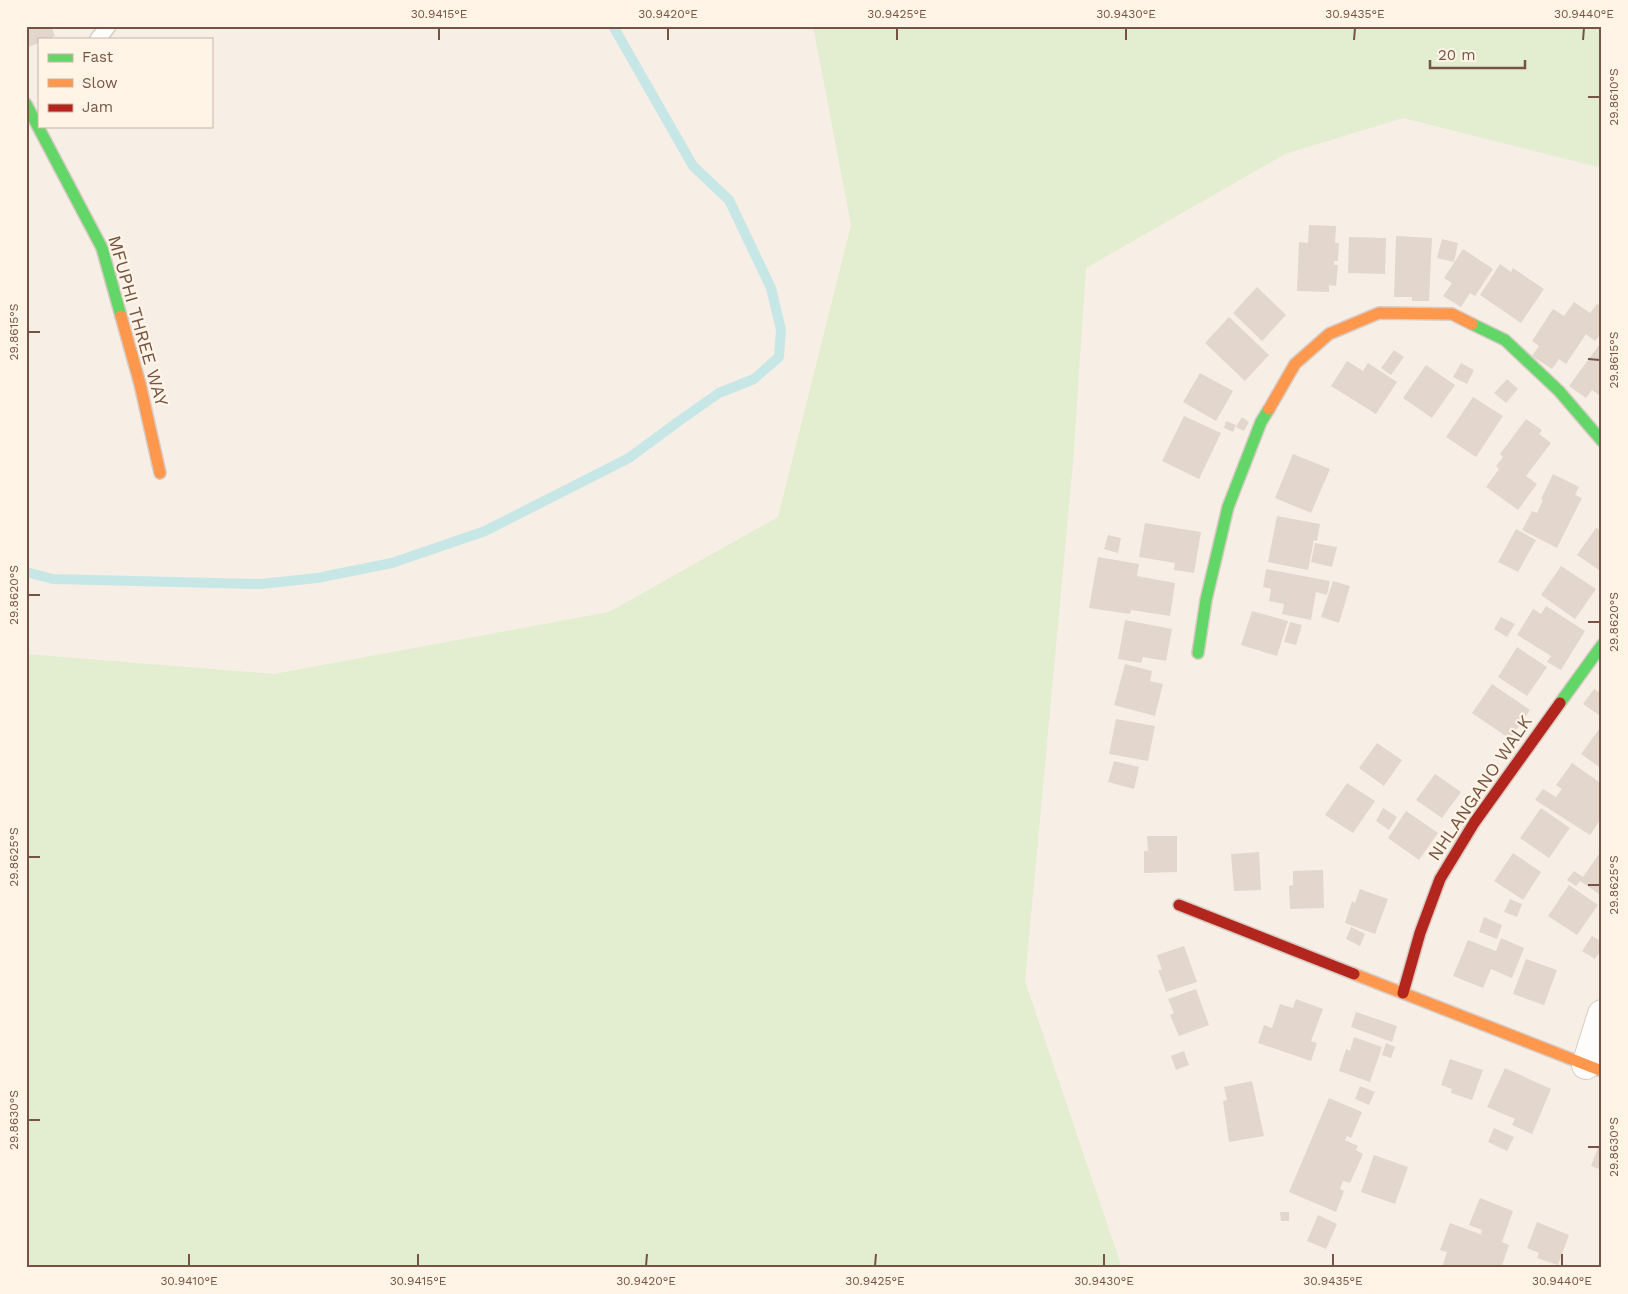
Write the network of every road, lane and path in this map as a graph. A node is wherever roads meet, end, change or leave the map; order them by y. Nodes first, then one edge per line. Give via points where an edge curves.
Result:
1 (108, 26) edge
2 (99, 38) edge
3 (31, 105) edge
4 (38, 119) edge
5 (42, 128) edge
6 (1602, 441) edge
7 (160, 472) dead end
8 (1602, 645) edge
9 (1198, 654) dead end
10 (1179, 905) dead end
11 (1403, 993) junction
12 (1602, 1014) edge
13 (1594, 1068) edge

1 - 2 lane
3 - 4 street, MFUPHI THREE WAY
5 - 7 street, MFUPHI THREE WAY via 102,248 140,384
6 - 9 street via 1559,391 1505,340 1452,314 1378,313 1329,334 1295,364 1261,422 1228,508 1206,600
8 - 11 street, NHLANGANO WALK via 1474,823 1440,879
10 - 11 street
11 - 13 street
12 - 13 street

